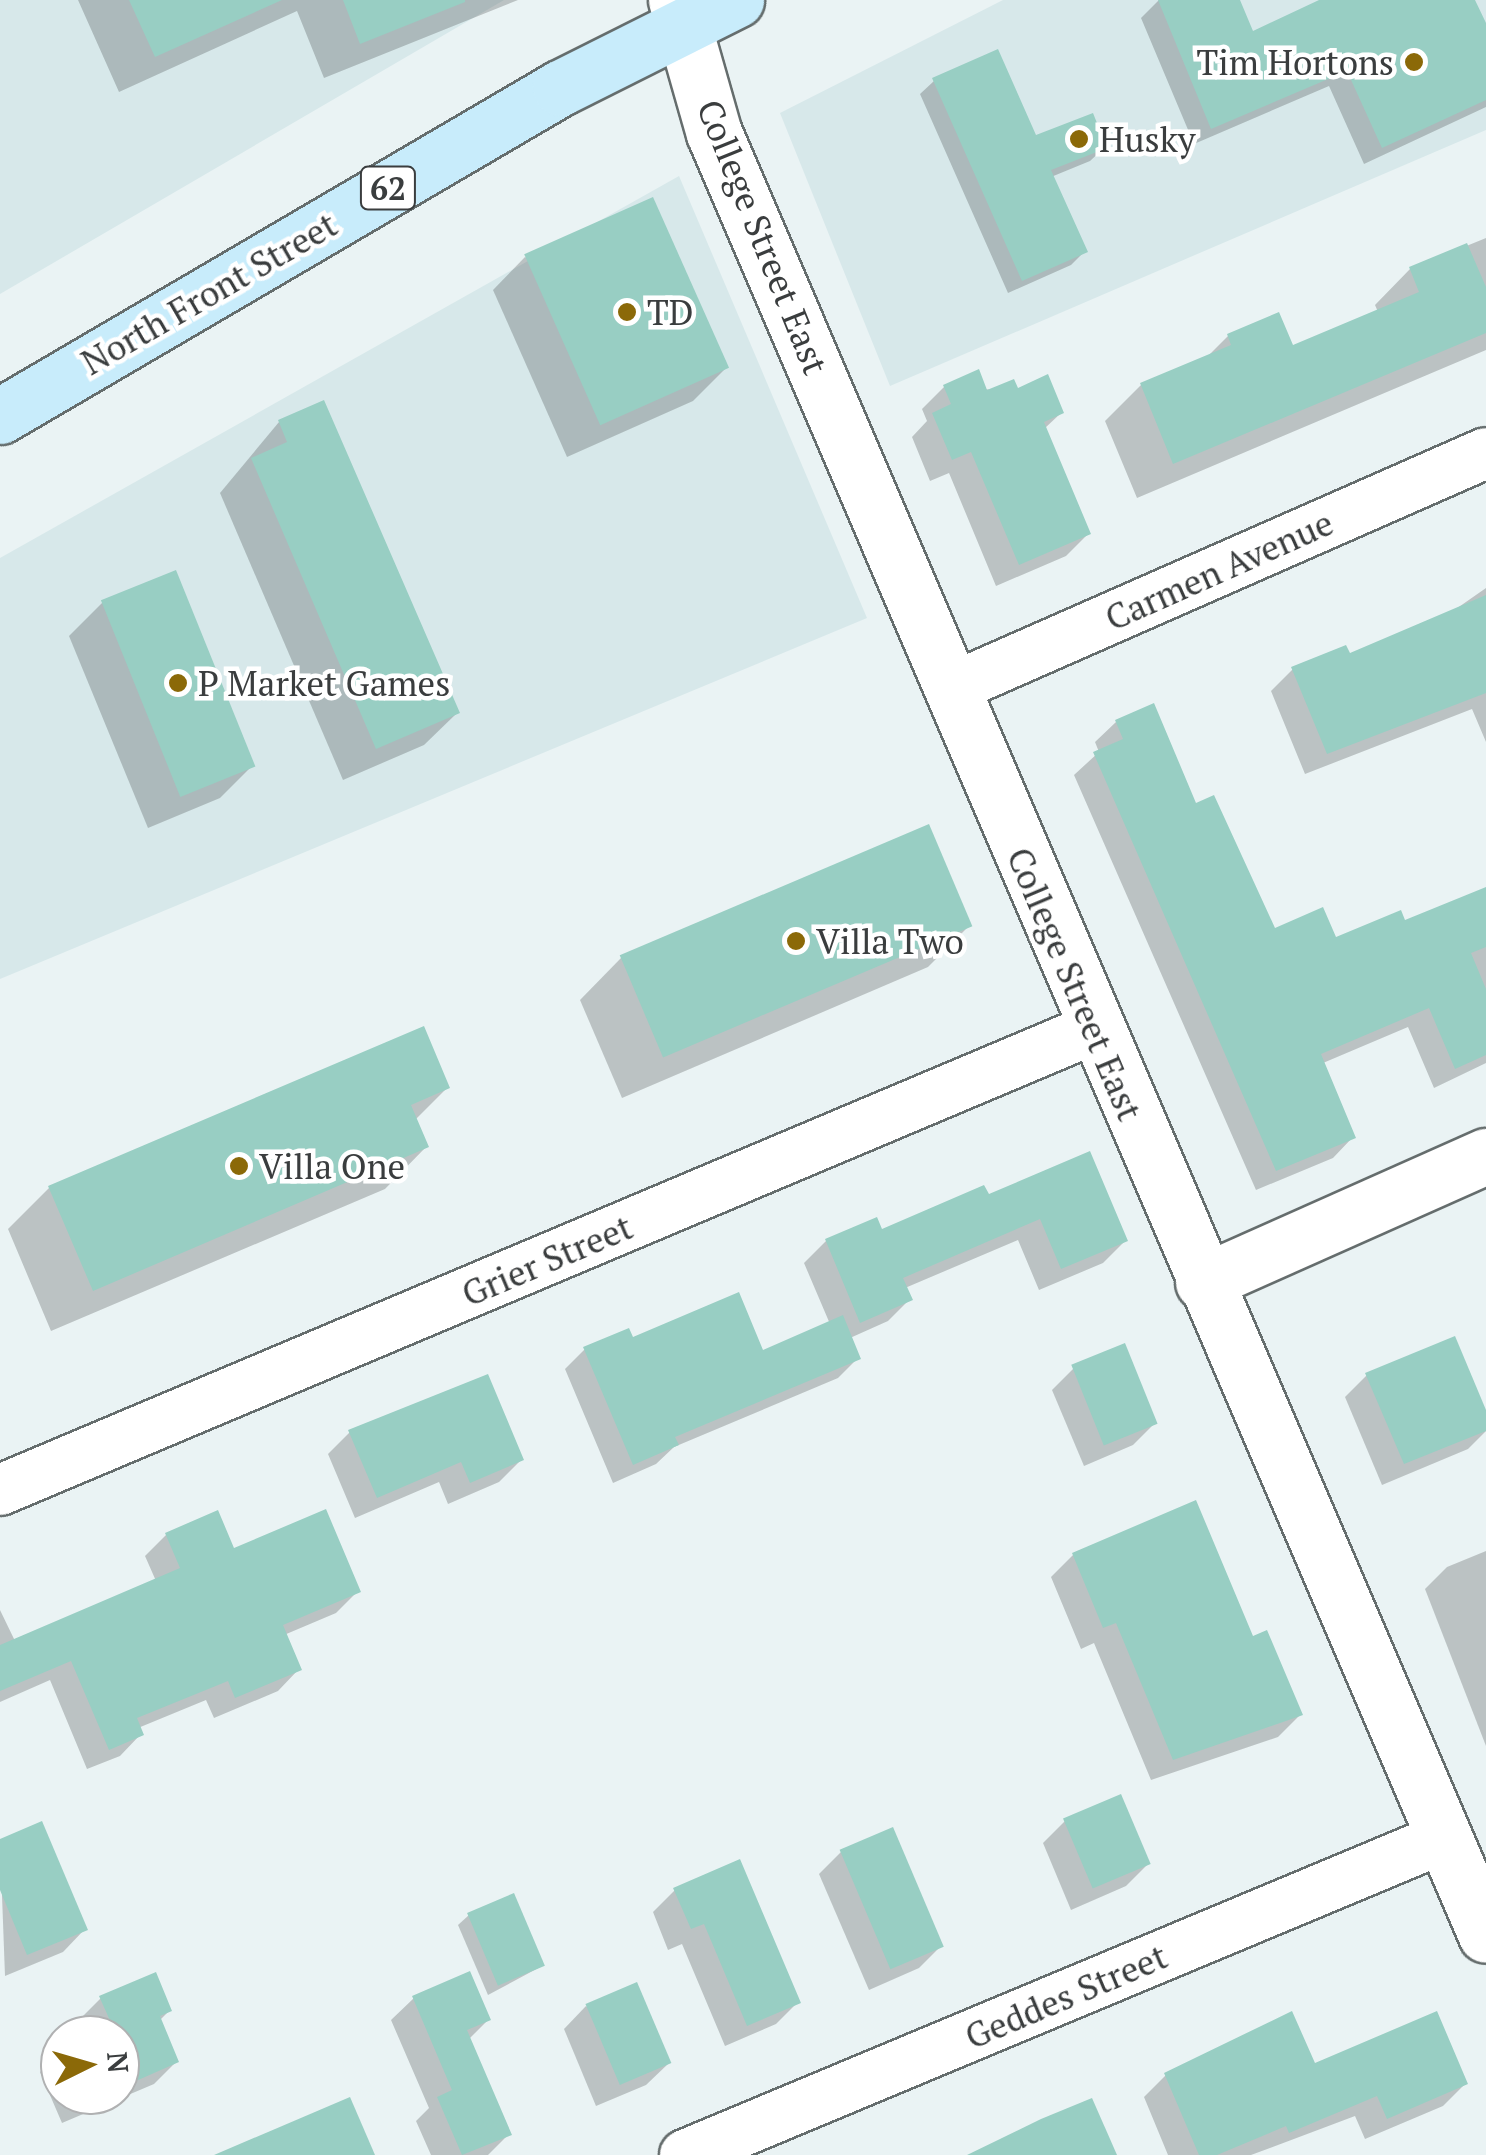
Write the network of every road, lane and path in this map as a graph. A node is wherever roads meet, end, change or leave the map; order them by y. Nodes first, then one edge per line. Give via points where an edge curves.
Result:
1 (736, 0) edge
2 (681, 13) edge
3 (0, 416) edge
4 (1486, 453) edge
5 (952, 688) junction
6 (1093, 1029) junction
7 (1486, 1156) edge
8 (1203, 1282) junction
9 (0, 1490) edge
10 (1446, 1837) junction
11 (1486, 1935) edge
12 (686, 2155) edge

1 - 2 main road, North Front Street / 62
2 - 3 main road, North Front Street / 62
2 - 5 main road, College Street East via 714,133
4 - 5 street, Carmen Avenue
5 - 6 main road, College Street East
6 - 8 main road, College Street East
6 - 9 street, Grier Street
7 - 8 main road
8 - 10 main road, College Street East
10 - 11 main road, College Street East
10 - 12 street, Geddes Street

